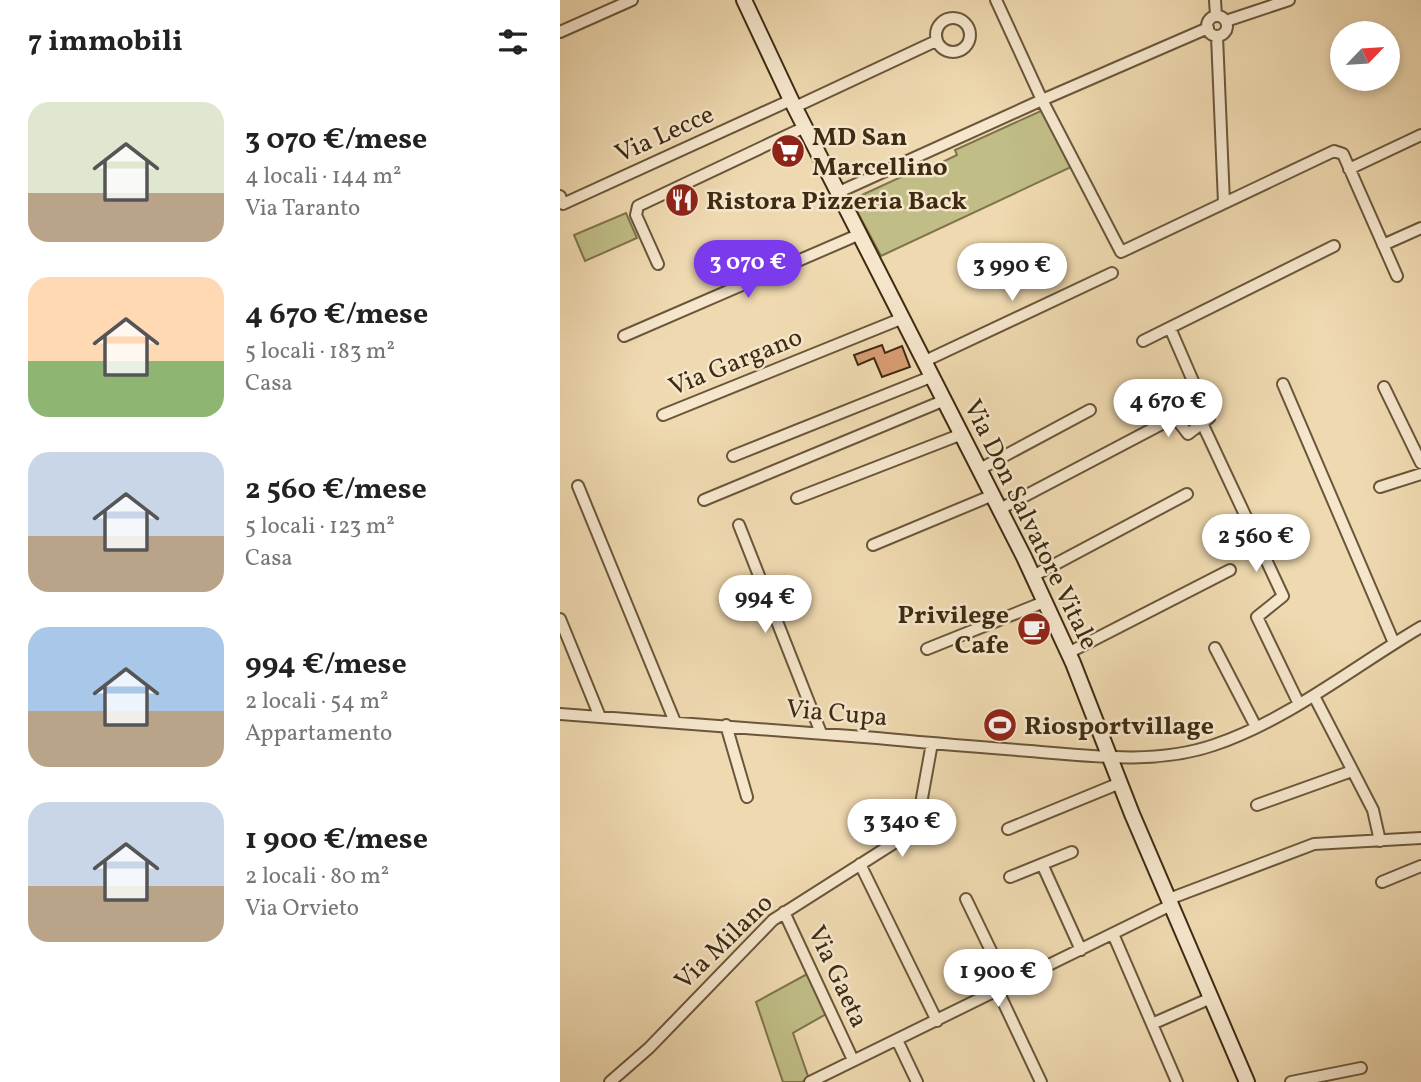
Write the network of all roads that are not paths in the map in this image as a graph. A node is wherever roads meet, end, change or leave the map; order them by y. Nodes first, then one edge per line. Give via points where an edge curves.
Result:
1 (632, 0) edge
2 (744, 0) edge
3 (996, 0) edge
4 (1215, 0) edge
5 (1289, 0) edge
6 (1221, 18) junction
7 (560, 32) edge
8 (1212, 32) junction
9 (936, 41) dead end
10 (1042, 100) junction
11 (793, 104) junction
12 (805, 127) junction
13 (1421, 135) edge
14 (1349, 169) junction
15 (839, 192) junction
16 (560, 195) edge
17 (1224, 203) junction
18 (1421, 228) edge
19 (860, 234) junction
20 (1383, 245) junction
21 (1334, 246) dead end
22 (658, 264) dead end
23 (1112, 274) dead end
24 (1397, 276) dead end
25 (903, 318) junction
26 (1170, 328) junction
27 (624, 337) dead end
28 (1143, 341) dead end
29 (925, 361) junction
30 (933, 376) junction
31 (1283, 384) dead end
32 (1384, 387) dead end
33 (945, 400) junction
34 (1090, 410) dead end
35 (663, 415) dead end
36 (1202, 424) junction
37 (962, 434) junction
38 (733, 456) dead end
39 (1421, 463) edge
40 (980, 469) junction
41 (1421, 474) edge
42 (578, 486) dead end
43 (1380, 487) dead end
44 (1187, 494) dead end
45 (993, 495) junction
46 (797, 498) dead end
47 (704, 500) dead end
48 (1000, 509) junction
49 (739, 525) dead end
50 (873, 545) dead end
51 (1230, 570) dead end
52 (1032, 576) junction
53 (1044, 602) junction
54 (560, 619) edge
55 (1421, 627) edge
56 (1394, 643) junction
57 (1216, 648) dead end
58 (927, 649) dead end
59 (1068, 653) junction
60 (1314, 696) junction
61 (1299, 705) junction
62 (560, 714) edge
63 (600, 718) junction
64 (675, 722) junction
65 (726, 726) junction
66 (1255, 727) junction
67 (821, 733) junction
68 (932, 743) junction
69 (1110, 758) junction
70 (1352, 771) junction
71 (1120, 783) junction
72 (747, 797) dead end
73 (1257, 805) dead end
74 (1008, 830) dead end
75 (1421, 838) edge
76 (1380, 841) junction
77 (1072, 852) dead end
78 (860, 864) junction
79 (1042, 864) junction
80 (1421, 866) edge
81 (1010, 877) dead end
82 (1382, 882) dead end
83 (966, 898) dead end
84 (1170, 902) junction
85 (784, 912) junction
86 (1113, 934) junction
87 (1081, 950) junction
88 (1003, 989) junction
89 (1211, 998) junction
90 (937, 1021) junction
91 (1152, 1024) junction
92 (897, 1040) junction
93 (853, 1060) junction
94 (1361, 1068) dead end
95 (610, 1082) edge
96 (810, 1082) edge
97 (917, 1082) edge
98 (1041, 1082) edge
99 (1177, 1082) edge
100 (1247, 1082) edge
101 (1291, 1082) edge

1 - 7 street
2 - 11 street, Via Don Salvatore Vitale
3 - 10 street
4 - 6 street
5 - 6 street
6 - 8 street via 1210,19
6 - 8 street via 1226,30
8 - 10 street
8 - 17 street
9 - 11 street
10 - 15 street
10 - 17 street via 1121,252
11 - 12 street, Via Don Salvatore Vitale
11 - 16 street, Via Lecce via 563,204
12 - 15 street, Via Don Salvatore Vitale
12 - 22 street via 638,206 636,215
13 - 14 street
14 - 17 street via 1343,154 1334,151
14 - 20 street
15 - 19 street, Via Don Salvatore Vitale
18 - 20 street
19 - 25 street, Via Don Salvatore Vitale
19 - 27 street
20 - 24 street
21 - 26 street
23 - 29 street
25 - 29 street, Via Don Salvatore Vitale
25 - 35 street, Via Gargano
26 - 28 street
26 - 36 street via 1209,418
29 - 30 street, Via Don Salvatore Vitale
30 - 33 street, Via Don Salvatore Vitale
30 - 38 street
31 - 56 street
32 - 39 street
33 - 37 street, Via Don Salvatore Vitale
33 - 47 street
34 - 40 street
36 - 48 street via 1188,434 1175,417
36 - 61 street via 1283,596 1257,617
37 - 40 street, Via Don Salvatore Vitale
37 - 46 street
40 - 45 street, Via Don Salvatore Vitale
41 - 43 street
42 - 64 street
44 - 52 street
45 - 48 street, Via Don Salvatore Vitale
45 - 50 street
48 - 52 street, Via Don Salvatore Vitale
49 - 67 street
51 - 59 street
52 - 53 street, Via Don Salvatore Vitale
53 - 58 street
53 - 59 street, Via Don Salvatore Vitale
54 - 63 street
55 - 56 street, Via Cupa
56 - 60 street, Via Cupa
57 - 66 street
59 - 69 street, Via Don Salvatore Vitale
60 - 61 street, Via Cupa
60 - 70 street
61 - 66 street, Via Cupa
62 - 63 street, Via Cupa
63 - 64 street, Via Cupa
64 - 65 street, Via Cupa
65 - 67 street, Via Cupa
65 - 72 street
66 - 69 street, Via Cupa via 1214,746 1177,754
67 - 68 street, Via Cupa
68 - 69 street, Via Cupa
68 - 78 street, Via Milano via 918,820 895,845
69 - 71 street, Via Don Salvatore Vitale
70 - 73 street
70 - 76 street via 1373,810
71 - 74 street
71 - 84 street, Via Don Salvatore Vitale
75 - 76 street
76 - 84 street via 1314,844
77 - 79 street
78 - 85 street, Via Milano
78 - 90 street
79 - 81 street
79 - 87 street
80 - 82 street
83 - 88 street
84 - 86 street
84 - 89 street, Via Don Salvatore Vitale
85 - 93 street, Via Gaeta
85 - 95 street, Via Milano
86 - 87 street
86 - 91 street
87 - 88 street
88 - 90 street
88 - 98 street
89 - 91 street
89 - 100 street, Via Don Salvatore Vitale
90 - 92 street
91 - 99 street
92 - 93 street
92 - 97 street
93 - 96 street
94 - 101 street

